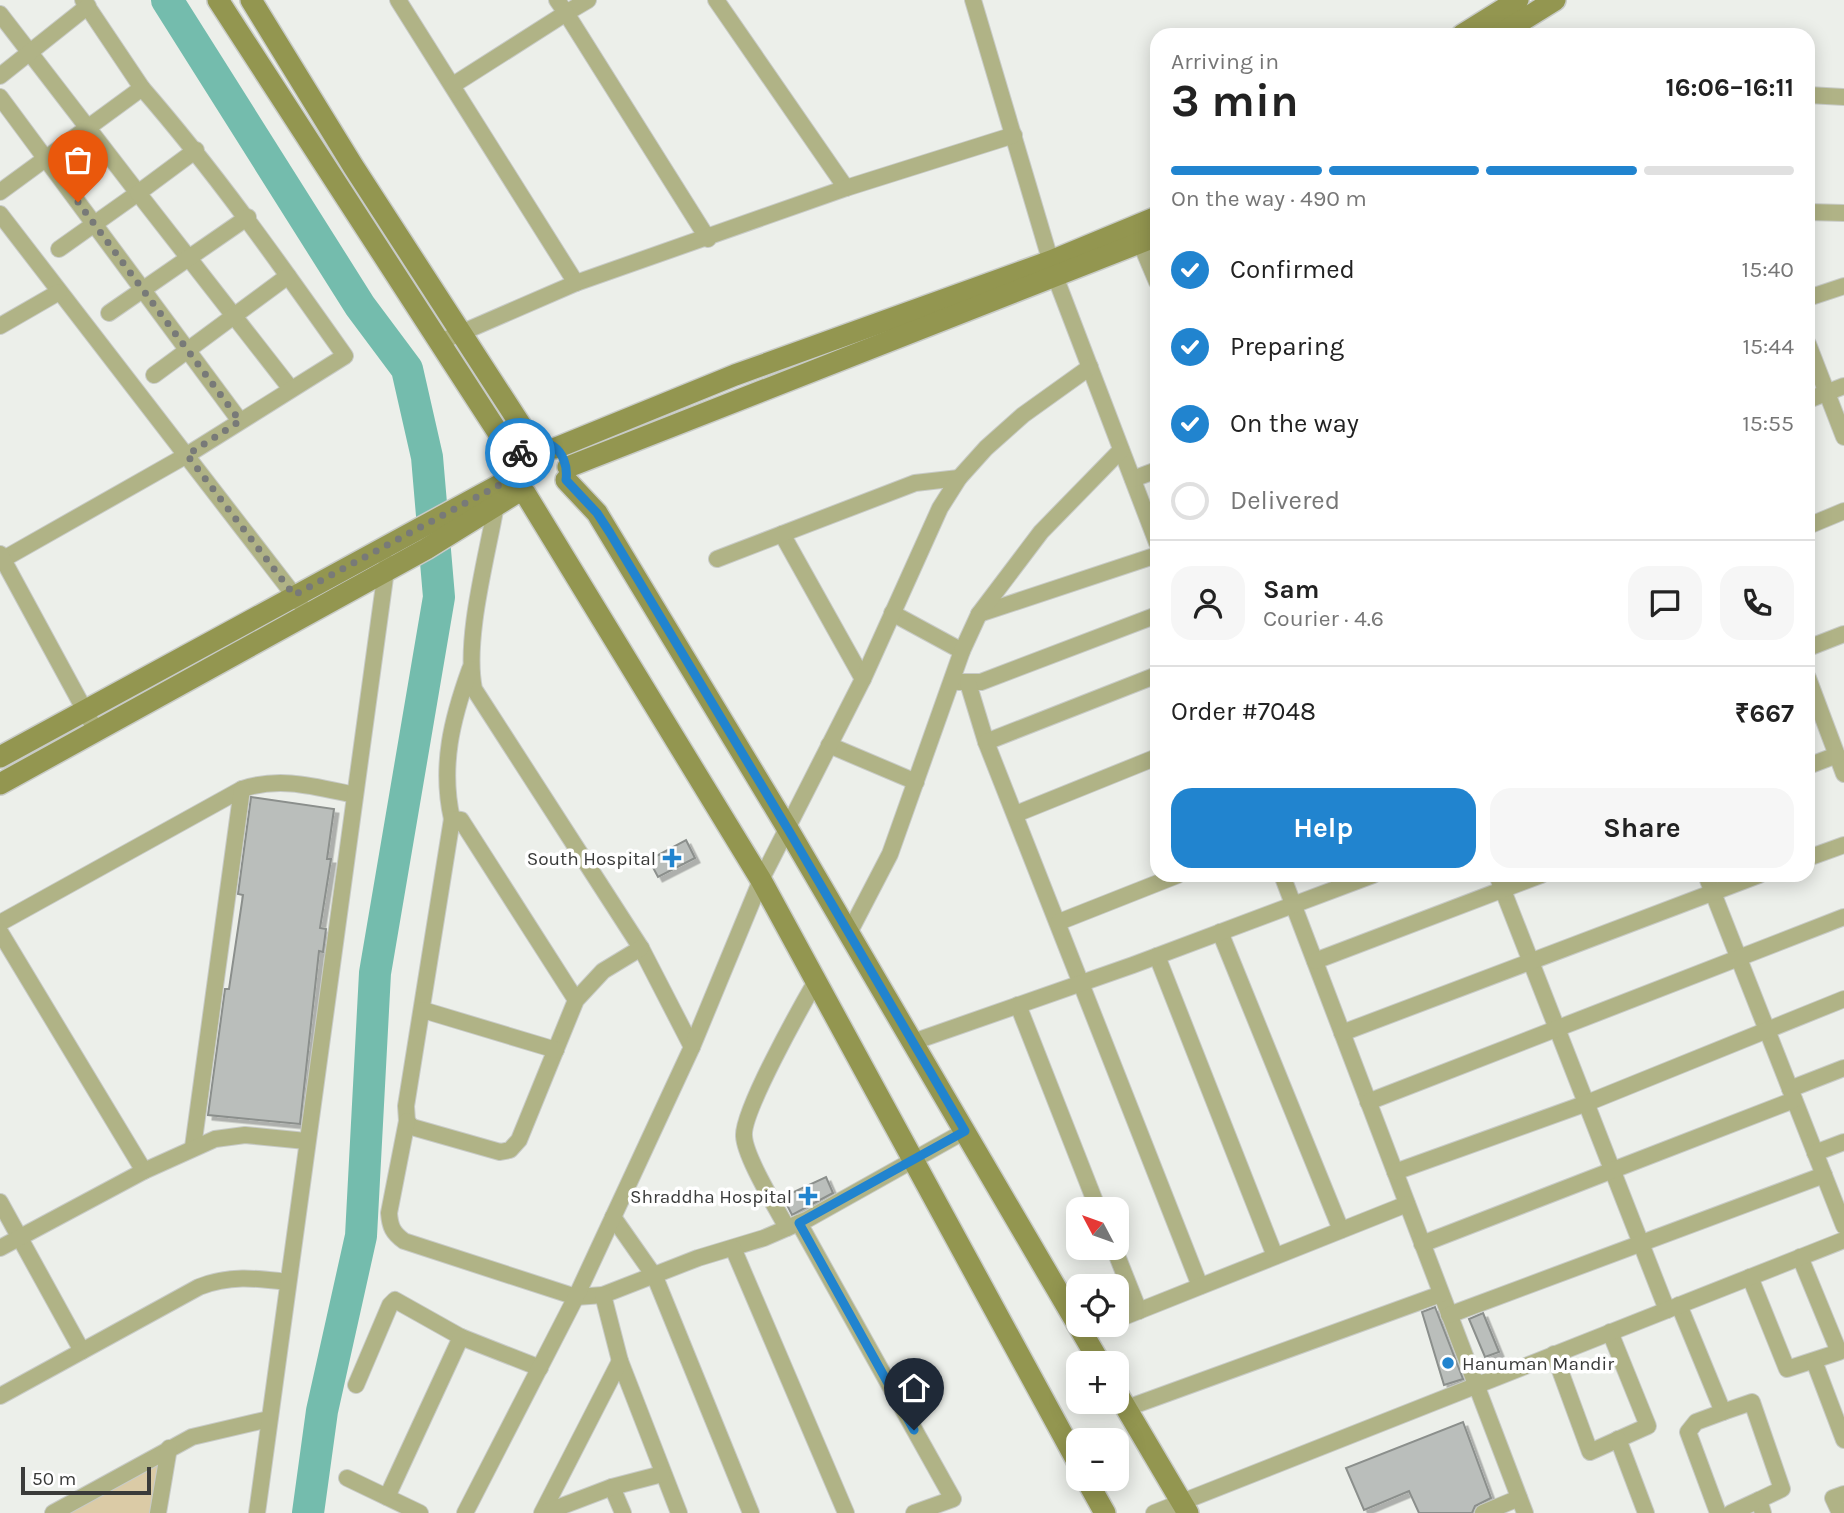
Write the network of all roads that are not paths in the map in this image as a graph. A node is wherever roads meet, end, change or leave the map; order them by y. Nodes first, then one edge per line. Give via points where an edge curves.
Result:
1 (218, 0) edge
2 (251, 0) edge
3 (398, 0) edge
4 (588, 0) edge
5 (716, 0) edge
6 (973, 0) edge
7 (1518, 0) edge
8 (1555, 0) edge
9 (85, 3) edge
10 (562, 6) edge
11 (0, 14) edge
12 (1473, 28) edge
13 (1510, 28) edge
14 (29, 51) junction
15 (0, 76) edge
16 (453, 85) junction
17 (142, 88) junction
18 (1815, 95) edge
19 (0, 97) edge
20 (1844, 97) edge
21 (88, 128) junction
22 (1014, 135) junction
23 (196, 150) junction
24 (47, 158) junction
25 (846, 188) junction
26 (0, 192) edge
27 (138, 193) junction
28 (1815, 212) edge
29 (1844, 213) edge
30 (0, 214) edge
31 (248, 217) junction
32 (1150, 220) edge
33 (93, 224) junction
34 (708, 239) junction
35 (1149, 239) edge
36 (59, 250) dead end
37 (187, 258) junction
38 (1053, 269) junction
39 (288, 276) junction
40 (576, 283) junction
41 (1844, 286) edge
42 (142, 289) junction
43 (59, 292) junction
44 (1815, 296) edge
45 (109, 313) dead end
46 (234, 317) junction
47 (0, 326) edge
48 (460, 333) junction
49 (440, 342) junction
50 (188, 351) junction
51 (1815, 361) edge
52 (1090, 367) junction
53 (154, 375) dead end
54 (1844, 386) edge
55 (291, 388) junction
56 (1828, 392) junction
57 (1815, 397) edge
58 (240, 421) junction
59 (1844, 437) edge
60 (556, 447) junction
61 (525, 449) junction
62 (1121, 450) junction
63 (187, 455) junction
64 (1150, 473) edge
65 (567, 474) junction
66 (959, 478) junction
67 (1133, 479) junction
68 (520, 486) junction
69 (483, 507) junction
70 (1844, 511) edge
71 (1815, 523) edge
72 (1150, 524) edge
73 (782, 534) junction
74 (390, 543) junction
75 (1150, 557) edge
76 (1, 558) edge
77 (718, 559) dead end
78 (386, 571) junction
79 (294, 595) junction
80 (309, 613) junction
81 (892, 613) junction
82 (979, 614) junction
83 (1150, 618) edge
84 (1844, 634) edge
85 (1815, 645) edge
86 (961, 651) junction
87 (470, 669) junction
88 (1150, 678) edge
89 (863, 679) junction
90 (960, 682) junction
91 (1815, 697) edge
92 (84, 710) junction
93 (96, 731) junction
94 (986, 742) junction
95 (829, 746) junction
96 (1837, 755) junction
97 (0, 757) edge
98 (1150, 760) edge
99 (1815, 763) edge
100 (1844, 774) edge
101 (916, 782) junction
102 (0, 783) edge
103 (242, 789) junction
104 (355, 795) junction
105 (1016, 814) junction
106 (452, 819) junction
107 (787, 827) junction
108 (1844, 845) edge
109 (1815, 855) edge
110 (761, 880) junction
111 (1160, 882) edge
112 (1285, 882) edge
113 (1350, 882) edge
114 (1500, 882) edge
115 (1709, 882) edge
116 (1738, 882) edge
117 (1712, 891) junction
118 (1293, 904) junction
119 (1844, 917) edge
120 (1059, 922) junction
121 (0, 923) edge
122 (0, 932) edge
123 (1220, 932) junction
124 (849, 933) junction
125 (641, 948) junction
126 (1157, 956) junction
127 (1738, 957) junction
128 (1530, 959) junction
129 (1315, 961) junction
130 (816, 981) junction
131 (1083, 982) junction
132 (1844, 999) edge
133 (576, 1000) junction
134 (1018, 1005) junction
135 (423, 1010) junction
136 (1766, 1028) junction
137 (1558, 1029) junction
138 (1342, 1033) junction
139 (913, 1042) junction
140 (692, 1047) junction
141 (556, 1050) junction
142 (1844, 1068) edge
143 (1792, 1095) junction
144 (1368, 1102) junction
145 (1587, 1103) junction
146 (407, 1121) junction
147 (965, 1131) junction
148 (306, 1141) junction
149 (1844, 1142) edge
150 (193, 1147) junction
151 (1815, 1153) junction
152 (914, 1161) junction
153 (145, 1171) junction
154 (1395, 1172) junction
155 (1613, 1172) junction
156 (1824, 1175) junction
157 (1093, 1197) edge
158 (0, 1202) edge
159 (1407, 1204) junction
160 (613, 1217) junction
161 (793, 1226) junction
162 (1844, 1226) edge
163 (1341, 1230) junction
164 (19, 1238) junction
165 (1844, 1240) edge
166 (1641, 1243) junction
167 (1422, 1244) junction
168 (0, 1248) edge
169 (733, 1248) junction
170 (1275, 1256) junction
171 (1800, 1257) junction
172 (1119, 1260) edge
173 (655, 1277) junction
174 (1750, 1277) junction
175 (287, 1282) junction
176 (1200, 1286) junction
177 (1441, 1294) junction
178 (603, 1295) junction
179 (576, 1297) junction
180 (1066, 1304) edge
181 (1673, 1308) junction
182 (1139, 1311) junction
183 (1129, 1315) edge
184 (1449, 1315) junction
185 (1610, 1332) junction
186 (461, 1337) junction
187 (82, 1351) junction
188 (1554, 1354) junction
189 (1814, 1361) junction
190 (620, 1362) junction
191 (540, 1368) junction
192 (356, 1385) dead end
193 (1476, 1385) junction
194 (0, 1396) edge
195 (1129, 1396) edge
196 (1129, 1412) edge
197 (1723, 1412) junction
198 (269, 1419) junction
199 (1619, 1439) junction
200 (1844, 1440) edge
201 (1066, 1441) edge
202 (169, 1448) junction
203 (662, 1474) junction
204 (348, 1478) dead end
205 (612, 1487) junction
206 (1093, 1491) edge
207 (1844, 1494) edge
208 (387, 1497) junction
209 (1522, 1505) edge
210 (957, 1506) edge
211 (1761, 1506) edge
212 (1185, 1507) edge
213 (53, 1513) edge
214 (158, 1513) edge
215 (257, 1513) edge
216 (420, 1513) edge
217 (465, 1513) edge
218 (543, 1513) edge
219 (623, 1513) edge
220 (679, 1513) edge
221 (751, 1513) edge
222 (846, 1513) edge
223 (914, 1513) edge
224 (1105, 1513) edge
225 (1154, 1513) edge
226 (1482, 1513) edge
227 (1646, 1513) edge
228 (1718, 1513) edge
229 (1731, 1513) edge
230 (1840, 1513) edge

1 - 49 street
2 - 48 street
3 - 16 street
4 - 10 street
5 - 25 street
6 - 22 street
7 - 12 street
8 - 13 street
9 - 14 street
9 - 17 street
10 - 16 street
10 - 34 street
11 - 14 street
14 - 15 street
14 - 21 street
16 - 40 street
17 - 21 street
17 - 23 street
18 - 20 street
19 - 24 street
21 - 24 street
21 - 27 street
22 - 25 street
22 - 38 street
23 - 27 street
23 - 31 street
24 - 26 street
24 - 33 street
25 - 34 street
27 - 33 street
27 - 37 street
28 - 29 street
30 - 43 street
31 - 37 street
31 - 39 street
32 - 38 street
33 - 36 street
33 - 42 street
34 - 40 street
35 - 38 street
37 - 42 street
37 - 46 street
38 - 52 street
38 - 60 street via 735,375
38 - 65 street
39 - 46 street
39 - 55 street via 345,356
40 - 48 street
41 - 44 street
42 - 45 street
42 - 50 street
43 - 47 street
43 - 63 street
46 - 50 street
46 - 55 street
48 - 49 street
48 - 61 street
49 - 61 street via 497,431
50 - 53 street
50 - 58 street
51 - 56 street
52 - 62 street
52 - 66 street via 1023,415
54 - 56 street
55 - 58 street
56 - 57 street
56 - 59 street
58 - 63 street
60 - 61 street via 545,443
60 - 65 street via 564,456
61 - 68 street
62 - 67 street
62 - 82 street via 1041,532
63 - 76 street
63 - 79 street
64 - 67 street
65 - 68 street via 559,490 548,496 536,497
65 - 107 street via 597,513
66 - 73 street via 915,484
66 - 81 street via 940,508
67 - 72 street
68 - 69 street
68 - 110 street
69 - 74 street via 415,529
69 - 78 street via 426,550
69 - 87 street
70 - 71 street
73 - 77 street
73 - 89 street
74 - 78 street
74 - 79 street
75 - 82 street
76 - 92 street
78 - 80 street
78 - 104 street
79 - 80 street
79 - 92 street
80 - 93 street
81 - 86 street
81 - 89 street
82 - 86 street
83 - 90 street via 1000,675
84 - 85 street
86 - 90 street
87 - 106 street via 455,709 446,763
87 - 125 street via 474,689 485,707
88 - 94 street
89 - 95 street
90 - 94 street
90 - 101 street
91 - 96 street
92 - 93 street
92 - 97 street
93 - 102 street
94 - 105 street
95 - 101 street
95 - 107 street
96 - 99 street
96 - 100 street
98 - 105 street
101 - 124 street via 890,855
103 - 104 street via 284,781
103 - 121 street
103 - 150 street
104 - 148 street
105 - 120 street
106 - 133 street via 461,820
106 - 135 street
107 - 110 street
107 - 124 street
108 - 109 street
110 - 130 street
110 - 140 street
111 - 120 street
112 - 118 street
113 - 118 street
114 - 128 street
114 - 129 street
115 - 117 street
116 - 117 street
117 - 127 street
117 - 128 street
118 - 123 street
118 - 129 street
119 - 127 street
120 - 131 street
122 - 153 street
123 - 126 street
123 - 163 street
124 - 139 street
125 - 133 street via 603,971
125 - 140 street
126 - 131 street
126 - 170 street
127 - 136 street
127 - 137 street
128 - 137 street
128 - 138 street
129 - 138 street
130 - 152 street
130 - 161 street via 744,1126 747,1149
131 - 134 street
131 - 176 street
132 - 136 street
133 - 141 street
134 - 139 street
134 - 157 street
135 - 141 street
135 - 146 street
136 - 143 street
136 - 145 street
137 - 144 street
137 - 145 street
138 - 144 street
139 - 147 street
140 - 160 street
141 - 146 street via 519,1140 510,1150 500,1152 412,1127
142 - 143 street
143 - 151 street
143 - 155 street
144 - 154 street
145 - 154 street
145 - 155 street
146 - 179 street via 389,1213 395,1234 404,1241
147 - 152 street
147 - 180 street
148 - 150 street via 245,1135
148 - 175 street
149 - 151 street
150 - 153 street
151 - 156 street
152 - 161 street
152 - 201 street
153 - 164 street
154 - 159 street
155 - 166 street
155 - 167 street
156 - 162 street
156 - 166 street
158 - 164 street
159 - 163 street
159 - 167 street
160 - 173 street
160 - 179 street
161 - 169 street
161 - 210 street
163 - 170 street
164 - 168 street
164 - 187 street
165 - 171 street
166 - 181 street
166 - 184 street
167 - 177 street
169 - 173 street
169 - 222 street
170 - 176 street
171 - 174 street
171 - 189 street via 1839,1352
172 - 182 street
173 - 178 street
173 - 221 street
174 - 181 street
174 - 189 street via 1787,1369
175 - 187 street via 219,1279
175 - 198 street
176 - 182 street
177 - 184 street
177 - 195 street
178 - 179 street
178 - 190 street
179 - 191 street
181 - 185 street
181 - 197 street
182 - 183 street
184 - 193 street
185 - 188 street
185 - 199 street via 1648,1426
186 - 191 street
186 - 192 street via 392,1302
186 - 208 street
187 - 194 street
188 - 193 street
188 - 199 street via 1590,1452
189 - 200 street
190 - 203 street
190 - 218 street
191 - 217 street
193 - 209 street
193 - 212 street
196 - 212 street
197 - 211 street via 1752,1402 1782,1489
197 - 228 street via 1696,1422 1688,1432
198 - 202 street via 202,1434
198 - 215 street
199 - 227 street
202 - 213 street
202 - 214 street
203 - 205 street
203 - 220 street
204 - 208 street
205 - 218 street
205 - 219 street
206 - 224 street
207 - 230 street via 1833,1498
208 - 216 street
209 - 226 street
210 - 223 street
211 - 229 street
212 - 225 street

